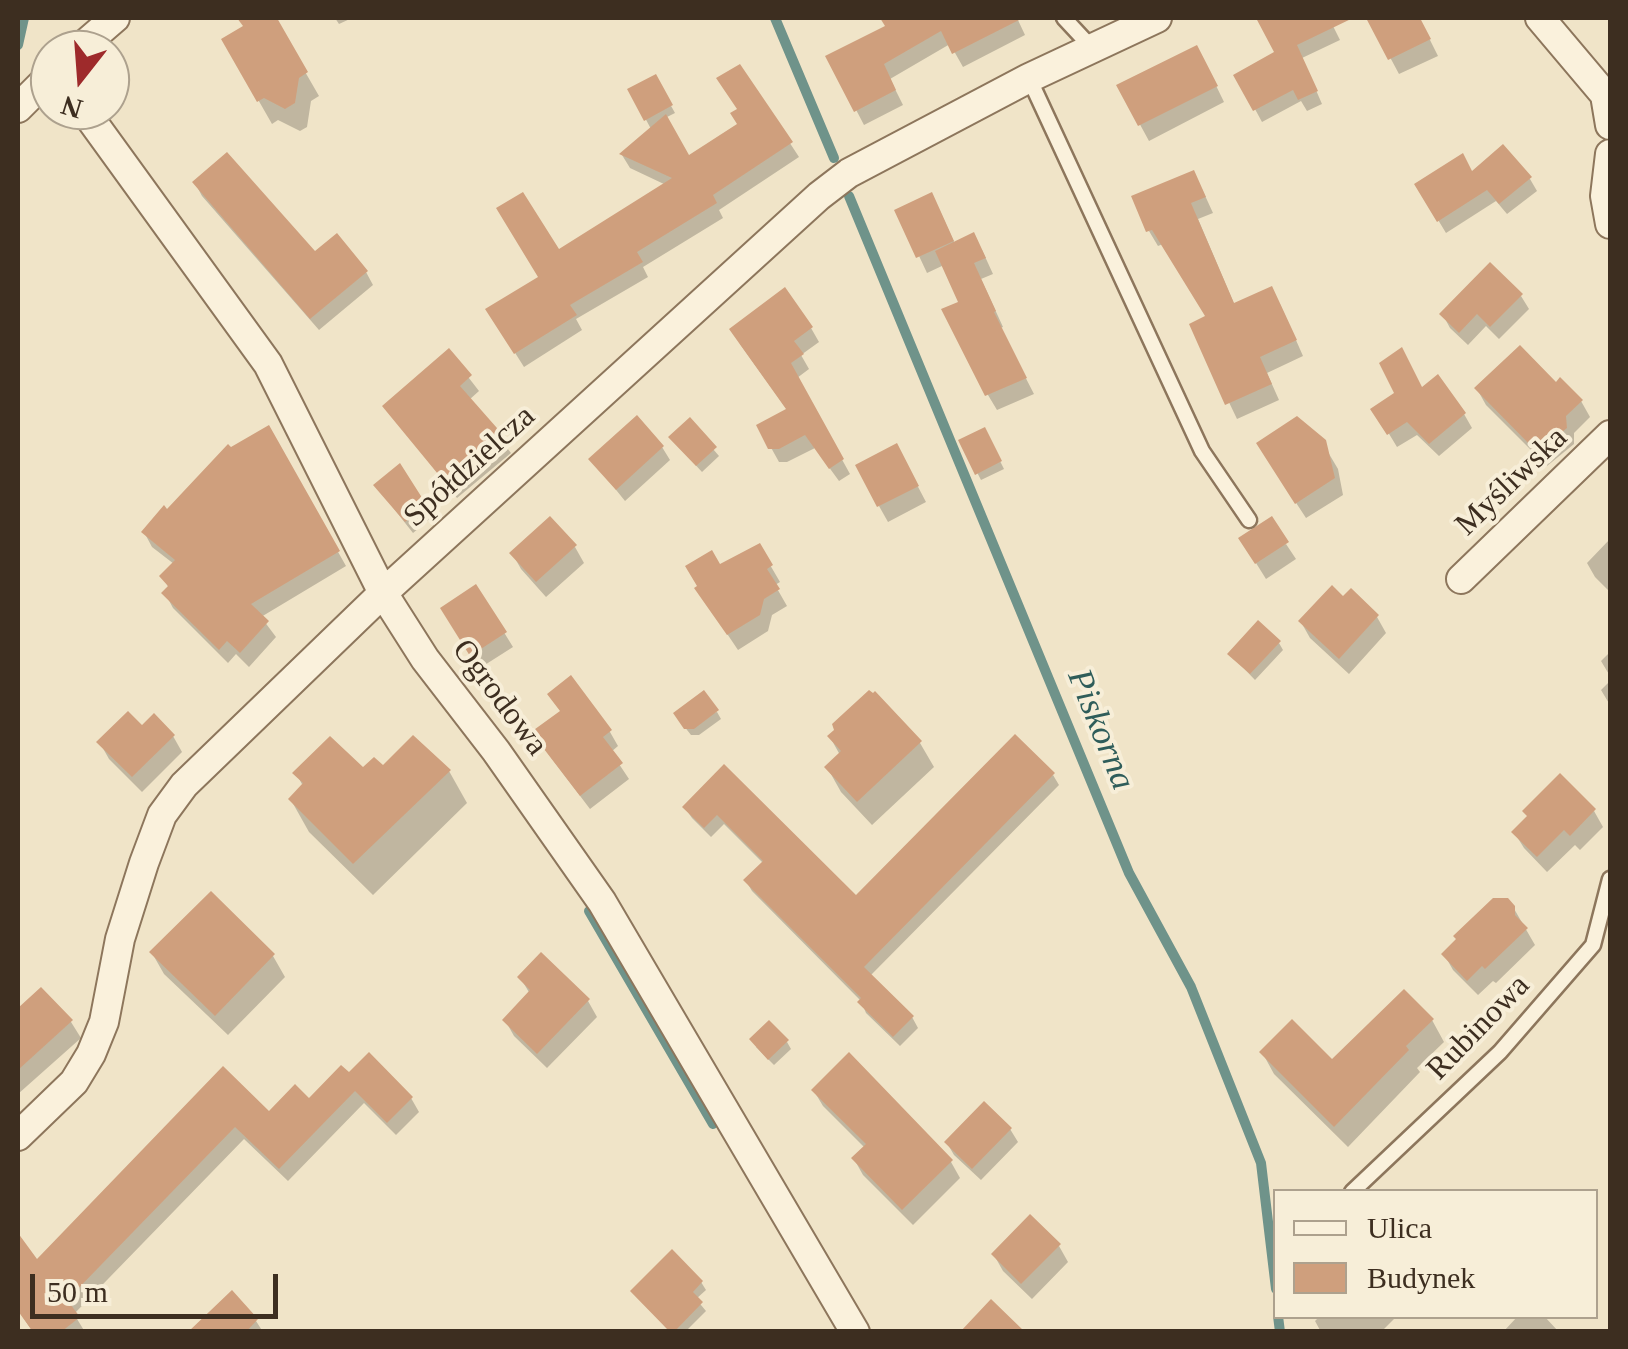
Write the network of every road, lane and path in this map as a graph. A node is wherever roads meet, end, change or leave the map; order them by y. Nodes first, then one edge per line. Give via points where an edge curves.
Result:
1 (1064, 18) edge
2 (1157, 18) edge
3 (1540, 18) edge
4 (1092, 48) junction
5 (1029, 78) junction
6 (1610, 126) edge
7 (98, 130) edge
8 (1610, 154) edge
9 (1610, 224) edge
10 (1610, 435) edge
11 (1249, 520) dead end
12 (1461, 579) dead end
13 (384, 593) junction
14 (1610, 879) edge
15 (18, 1136) edge
16 (1355, 1189) edge
17 (855, 1332) edge

1 - 4 lane
2 - 4 street, Spółdzielcza
3 - 6 street via 1606,95
4 - 5 street, Spółdzielcza
5 - 11 lane via 1202,451
5 - 13 street, Spółdzielcza via 848,173 818,196
7 - 13 street, Ogrodowa via 268,364
8 - 9 street
10 - 12 street, Myśliwska
13 - 15 street, Spółdzielcza via 184,785 162,815 91,1054 74,1082
13 - 17 street, Ogrodowa via 424,659 602,902
14 - 16 lane, Rubinowa via 1592,944 1500,1052

